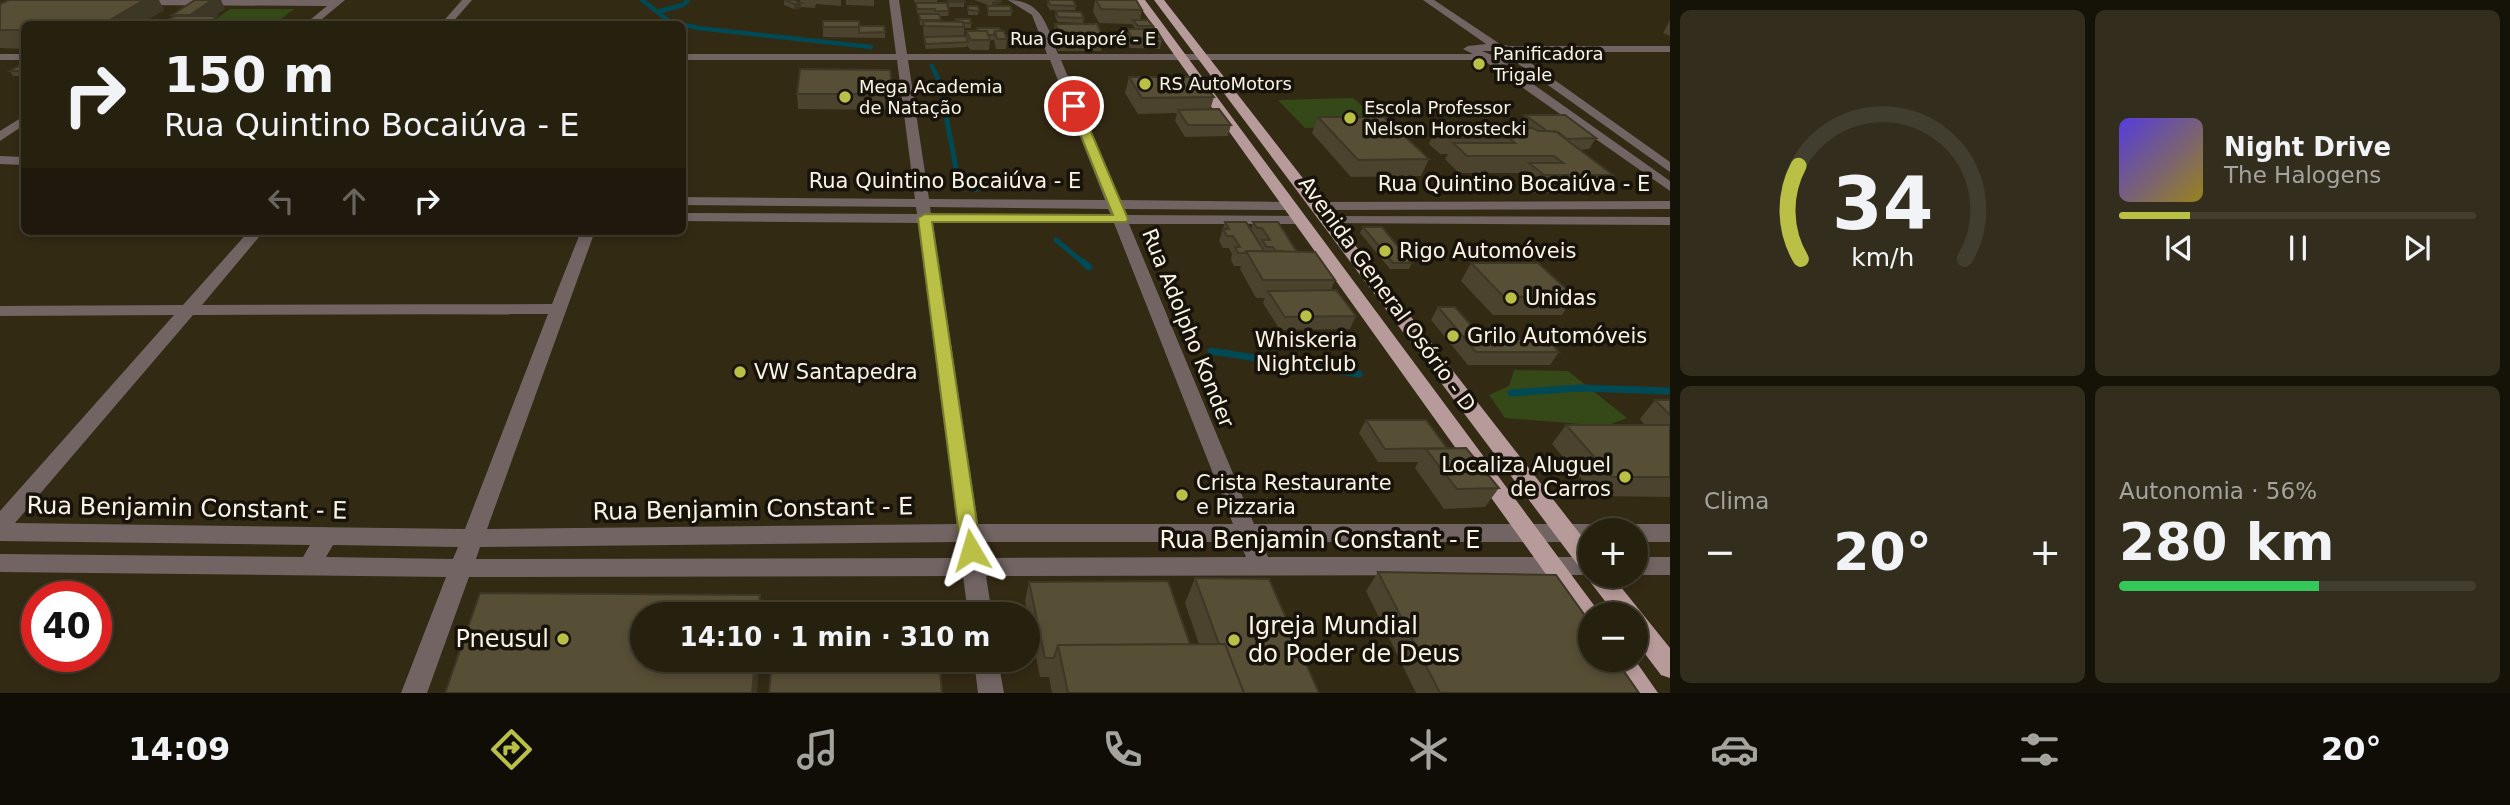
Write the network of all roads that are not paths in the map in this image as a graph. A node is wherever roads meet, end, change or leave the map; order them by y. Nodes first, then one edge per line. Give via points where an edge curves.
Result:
1 (467, 0) edge
2 (894, 0) edge
3 (1013, 0) edge
4 (1139, 0) edge
5 (1159, 0) edge
6 (1412, 0) edge
7 (1428, 0) edge
8 (201, 1) edge
9 (338, 1) edge
10 (131, 3) edge
11 (177, 17) edge
12 (314, 21) edge
13 (449, 21) edge
14 (1501, 48) junction
15 (1670, 49) edge
16 (1178, 53) junction
17 (1198, 53) junction
18 (1482, 53) junction
19 (902, 56) junction
20 (1054, 56) junction
21 (0, 57) edge
22 (21, 57) edge
23 (686, 57) edge
24 (1670, 58) edge
25 (1520, 59) junction
26 (21, 122) edge
27 (0, 136) edge
28 (0, 160) edge
29 (21, 160) edge
30 (1670, 168) edge
31 (1670, 187) edge
32 (686, 201) edge
33 (1670, 205) edge
34 (1290, 206) junction
35 (1315, 206) junction
36 (1457, 206) junction
37 (924, 210) junction
38 (1118, 211) junction
39 (686, 217) edge
40 (1301, 220) junction
41 (1326, 220) junction
42 (1473, 220) junction
43 (1670, 221) edge
44 (253, 235) edge
45 (586, 235) edge
46 (558, 309) junction
47 (186, 310) junction
48 (0, 311) edge
49 (0, 526) edge
50 (0, 532) edge
51 (969, 533) junction
52 (1648, 533) edge
53 (1670, 533) edge
54 (1529, 534) junction
55 (1567, 534) junction
56 (1578, 534) edge
57 (1248, 535) junction
58 (327, 536) junction
59 (472, 538) junction
60 (1578, 548) edge
61 (0, 563) edge
62 (1578, 565) edge
63 (309, 566) junction
64 (1552, 566) junction
65 (1648, 566) edge
66 (1670, 566) edge
67 (973, 567) junction
68 (1261, 567) junction
69 (461, 568) junction
70 (1608, 588) edge
71 (977, 602) edge
72 (1578, 602) edge
73 (1620, 602) edge
74 (1648, 639) edge
75 (1670, 667) edge
76 (988, 672) edge
77 (1630, 672) edge
78 (414, 693) edge
79 (991, 693) edge
80 (1645, 693) edge

1 - 13 street
2 - 19 street
3 - 20 street, Rua Adolpho Konder via 1036,13
4 - 16 main road, Avenida General Osório - D
5 - 17 main road, Avenida General Osório - D
6 - 18 street
7 - 14 street
8 - 9 street
8 - 10 street
8 - 11 street
9 - 12 street
14 - 15 street
14 - 18 street
14 - 25 street via 1517,53
16 - 17 street, Rua Guaporé - E
16 - 20 street, Rua Guaporé - E
16 - 34 main road, Avenida General Osório - D
17 - 18 street, Rua Guaporé - E
17 - 35 main road, Avenida General Osório - D
18 - 25 street
18 - 31 street
19 - 20 street, Rua Guaporé - E
19 - 23 street, Rua Guaporé - E
19 - 37 street
20 - 38 street, Rua Adolpho Konder
21 - 22 street
24 - 25 street
25 - 30 street
26 - 27 street
28 - 29 street
32 - 37 street, Rua Quintino Bocaiúva - E
33 - 36 street, Rua Quintino Bocaiúva - E
34 - 38 street, Rua Quintino Bocaiúva - E
34 - 40 main road, Avenida General Osório - D
35 - 36 street, Rua Quintino Bocaiúva - E
35 - 41 main road, Avenida General Osório - D
36 - 42 street
37 - 38 street, Rua Quintino Bocaiúva - E
37 - 39 street, Rua Quintino Bocaiúva - E
37 - 51 street
38 - 40 street, Rua Quintino Bocaiúva - E
38 - 57 street, Rua Adolpho Konder
40 - 54 main road, Avenida General Osório - D
41 - 42 street, Rua Quintino Bocaiúva - E
41 - 55 main road, Avenida General Osório - D
42 - 43 street, Rua Quintino Bocaiúva - E
44 - 47 street
45 - 46 street
46 - 47 street
46 - 59 street
47 - 48 street
47 - 49 street
50 - 58 street, Rua Benjamin Constant - E
51 - 57 street, Rua Benjamin Constant - E
51 - 59 street, Rua Benjamin Constant - E
51 - 67 street
52 - 53 street
54 - 55 street, Rua Benjamin Constant - E
54 - 57 street, Rua Benjamin Constant - E
54 - 64 main road, Avenida General Osório - D
55 - 56 street, Rua Benjamin Constant - E
55 - 60 main road, Avenida General Osório - D
57 - 68 street, Rua Adolpho Konder
58 - 59 street, Rua Benjamin Constant - E
58 - 63 street
59 - 69 street
61 - 63 street, Rua Benjamin Constant - E
62 - 64 street, Rua Benjamin Constant - E
63 - 69 street, Rua Benjamin Constant - E
64 - 68 street, Rua Benjamin Constant - E
64 - 72 main road, Avenida General Osório - D
65 - 66 street
67 - 68 street, Rua Benjamin Constant - E
67 - 69 street, Rua Benjamin Constant - E
67 - 71 street
69 - 78 street
70 - 73 main road
74 - 75 main road
76 - 79 street
77 - 80 main road

